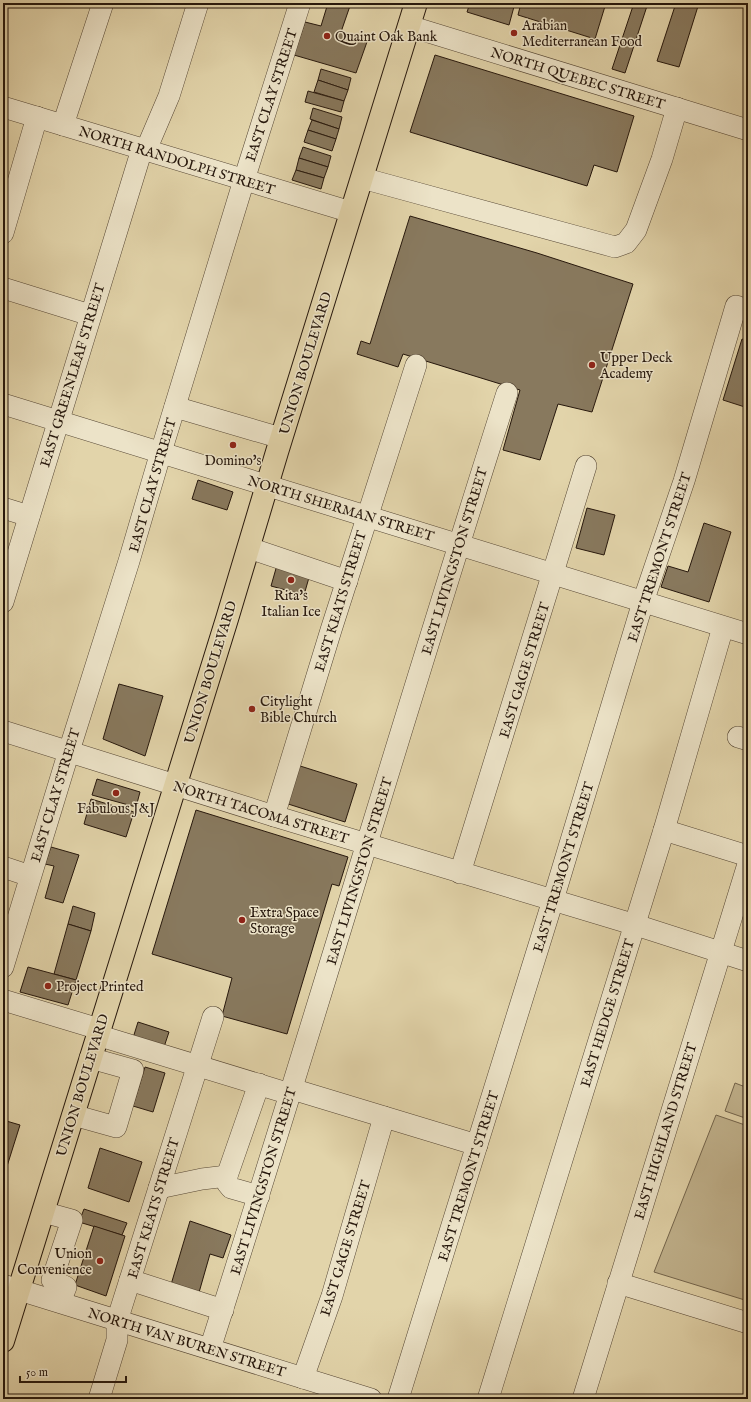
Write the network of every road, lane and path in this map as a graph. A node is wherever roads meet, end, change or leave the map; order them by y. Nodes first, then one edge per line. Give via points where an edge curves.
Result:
1 (103, 3) edge
2 (198, 3) edge
3 (300, 3) edge
4 (416, 3) edge
5 (409, 26) junction
6 (3, 107) edge
7 (677, 108) junction
8 (37, 117) junction
9 (64, 126) junction
10 (748, 130) edge
11 (144, 150) junction
12 (362, 178) junction
13 (244, 180) junction
14 (351, 212) junction
15 (3, 233) edge
16 (3, 288) edge
17 (748, 311) edge
18 (90, 315) junction
19 (416, 365) dead end
20 (507, 393) dead end
21 (3, 404) edge
22 (175, 406) junction
23 (59, 421) junction
24 (281, 438) junction
25 (161, 452) junction
26 (586, 466) dead end
27 (267, 485) junction
28 (3, 508) edge
29 (29, 516) junction
30 (367, 516) junction
31 (459, 545) junction
32 (248, 548) junction
33 (553, 574) junction
34 (347, 581) junction
35 (3, 602) edge
36 (643, 602) junction
37 (723, 626) junction
38 (748, 634) edge
39 (3, 731) edge
40 (69, 751) junction
41 (175, 785) junction
42 (274, 816) junction
43 (664, 830) junction
44 (367, 844) junction
45 (748, 856) edge
46 (748, 864) edge
47 (3, 867) edge
48 (460, 873) junction
49 (30, 876) junction
50 (553, 900) junction
51 (634, 925) junction
52 (721, 953) junction
53 (748, 961) edge
54 (3, 967) edge
55 (3, 1000) edge
56 (213, 1017) dead end
57 (98, 1032) junction
58 (90, 1058) junction
59 (198, 1066) junction
60 (259, 1084) junction
61 (291, 1092) junction
62 (72, 1115) junction
63 (384, 1117) junction
64 (477, 1145) junction
65 (227, 1176) junction
66 (159, 1188) junction
67 (259, 1196) junction
68 (43, 1212) junction
69 (29, 1257) junction
70 (56, 1267) junction
71 (130, 1280) junction
72 (618, 1283) junction
73 (11, 1287) edge
74 (60, 1302) junction
75 (223, 1310) junction
76 (117, 1320) junction
77 (748, 1323) edge
78 (3, 1341) edge
79 (210, 1349) junction
80 (303, 1378) junction
81 (99, 1399) edge
82 (371, 1399) edge
83 (398, 1399) edge
84 (488, 1399) edge
85 (583, 1399) edge

1 - 9 street
2 - 11 street, EAST GREENLEAF STREET via 169,96
3 - 13 street, EAST CLAY STREET
4 - 5 main road, UNION BOULEVARD
5 - 7 street, NORTH QUEBEC STREET
5 - 12 main road, UNION BOULEVARD
6 - 8 street, NORTH RANDOLPH STREET
7 - 10 street, NORTH QUEBEC STREET
7 - 12 street via 662,159 636,230 626,243 615,246
8 - 9 street, NORTH RANDOLPH STREET
8 - 15 street
9 - 11 street, NORTH RANDOLPH STREET
11 - 13 street, NORTH RANDOLPH STREET
11 - 18 street, EAST GREENLEAF STREET
12 - 14 main road, UNION BOULEVARD
13 - 14 street, NORTH RANDOLPH STREET
13 - 22 street, EAST CLAY STREET
14 - 24 main road, UNION BOULEVARD
16 - 18 street
17 - 36 street, EAST TREMONT STREET via 736,306 684,481
18 - 23 street, EAST GREENLEAF STREET
19 - 30 street, EAST KEATS STREET
20 - 31 street, EAST LIVINGSTON STREET
21 - 23 street, NORTH SHERMAN STREET
22 - 24 street
22 - 25 street, EAST CLAY STREET
23 - 25 street, NORTH SHERMAN STREET
23 - 29 street, EAST GREENLEAF STREET
24 - 27 main road, UNION BOULEVARD
25 - 27 street, NORTH SHERMAN STREET
25 - 40 street, EAST CLAY STREET via 130,561
26 - 33 street, EAST GAGE STREET
27 - 30 street, NORTH SHERMAN STREET
27 - 32 main road, UNION BOULEVARD
28 - 29 street
29 - 35 street, EAST GREENLEAF STREET
30 - 31 street, NORTH SHERMAN STREET
30 - 34 street, EAST KEATS STREET
31 - 33 street, NORTH SHERMAN STREET
31 - 44 street, EAST LIVINGSTON STREET
32 - 34 street
32 - 41 main road, UNION BOULEVARD
33 - 36 street, NORTH SHERMAN STREET
33 - 48 street, EAST GAGE STREET
34 - 42 street, EAST KEATS STREET
36 - 37 street, NORTH SHERMAN STREET
36 - 50 street, EAST TREMONT STREET
37 - 38 street, NORTH SHERMAN STREET
37 - 43 street, EAST HEDGE STREET
39 - 40 street, NORTH TACOMA STREET
40 - 41 street, NORTH TACOMA STREET
40 - 49 street, EAST CLAY STREET
41 - 42 street, NORTH TACOMA STREET
41 - 57 main road, UNION BOULEVARD
42 - 44 street, NORTH TACOMA STREET
43 - 45 street
43 - 51 street, EAST HEDGE STREET
44 - 48 street, NORTH TACOMA STREET
44 - 61 street, EAST LIVINGSTON STREET
46 - 52 street, EAST HIGHLAND STREET
47 - 49 street
48 - 50 street, NORTH TACOMA STREET
49 - 54 street, EAST CLAY STREET
50 - 51 street, NORTH TACOMA STREET
50 - 64 street, EAST TREMONT STREET
51 - 52 street, NORTH TACOMA STREET
51 - 84 street, EAST HEDGE STREET
52 - 53 street, NORTH TACOMA STREET
52 - 72 street, EAST HIGHLAND STREET
55 - 57 street
56 - 59 street, EAST KEATS STREET
57 - 58 main road, UNION BOULEVARD
57 - 59 street
58 - 62 main road, UNION BOULEVARD
58 - 62 street via 133,1070 116,1127
59 - 60 street
59 - 66 street, EAST KEATS STREET
60 - 61 street
60 - 65 street
61 - 63 street
61 - 67 street, EAST LIVINGSTON STREET
62 - 68 main road, UNION BOULEVARD
63 - 64 street
63 - 80 street, EAST GAGE STREET via 332,1296
64 - 83 street, EAST TREMONT STREET
65 - 66 street
65 - 67 street via 227,1183 231,1188
66 - 71 street, EAST KEATS STREET
67 - 75 street, EAST LIVINGSTON STREET
68 - 69 main road, UNION BOULEVARD
68 - 70 street via 72,1220
69 - 70 street
69 - 73 main road, UNION BOULEVARD
70 - 74 street via 52,1280 66,1287
71 - 75 street
71 - 76 street, EAST KEATS STREET
72 - 77 street
72 - 85 street, EAST HIGHLAND STREET
73 - 74 street, NORTH VAN BUREN STREET
73 - 78 main road, UNION BOULEVARD
74 - 76 street, NORTH VAN BUREN STREET
75 - 79 street, EAST LIVINGSTON STREET
76 - 79 street, NORTH VAN BUREN STREET
76 - 81 street, EAST KEATS STREET via 117,1340
79 - 80 street, NORTH VAN BUREN STREET
80 - 82 street, NORTH VAN BUREN STREET

